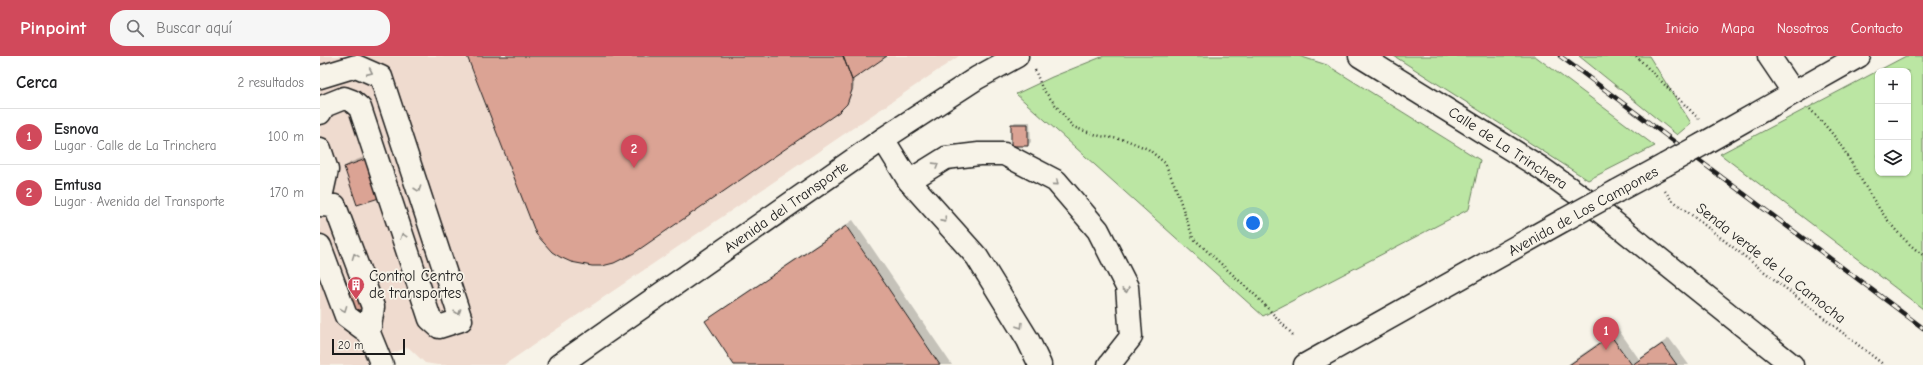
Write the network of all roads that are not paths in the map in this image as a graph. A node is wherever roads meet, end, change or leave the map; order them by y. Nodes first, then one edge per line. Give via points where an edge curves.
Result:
1 (1017, 56) edge
2 (1769, 56) edge
3 (1859, 56) edge
4 (1364, 58) edge
5 (320, 77) edge
6 (1794, 93) junction
7 (320, 113) edge
8 (883, 139) junction
9 (320, 149) edge
10 (909, 181) junction
11 (320, 203) edge
12 (320, 246) edge
13 (369, 333) junction
14 (382, 365) edge
15 (559, 365) edge
16 (1040, 365) edge
17 (1109, 365) edge
18 (1306, 365) edge
19 (1792, 365) edge

1 - 8 street, Avenida del Transporte via 977,78
2 - 6 street
3 - 6 street, Avenida de Los Campones
4 - 19 street, Calle de La Trinchera via 1541,168 1586,200
5 -> 7 street via 356,66 381,76 461,320 439,327 430,319 360,108 344,98 324,106
6 - 18 street, Avenida de Los Campones, bridge
8 - 10 street
8 - 15 street, Avenida del Transporte
9 - 11 street via 327,170
10 -> 16 street via 977,257 1028,340
10 -> 17 street via 946,158 980,154 1004,154 1056,181 1098,230 1127,287 1131,338
13 -> 11 street via 373,307 361,272 335,206
12 -> 13 street via 346,316
13 - 14 street

